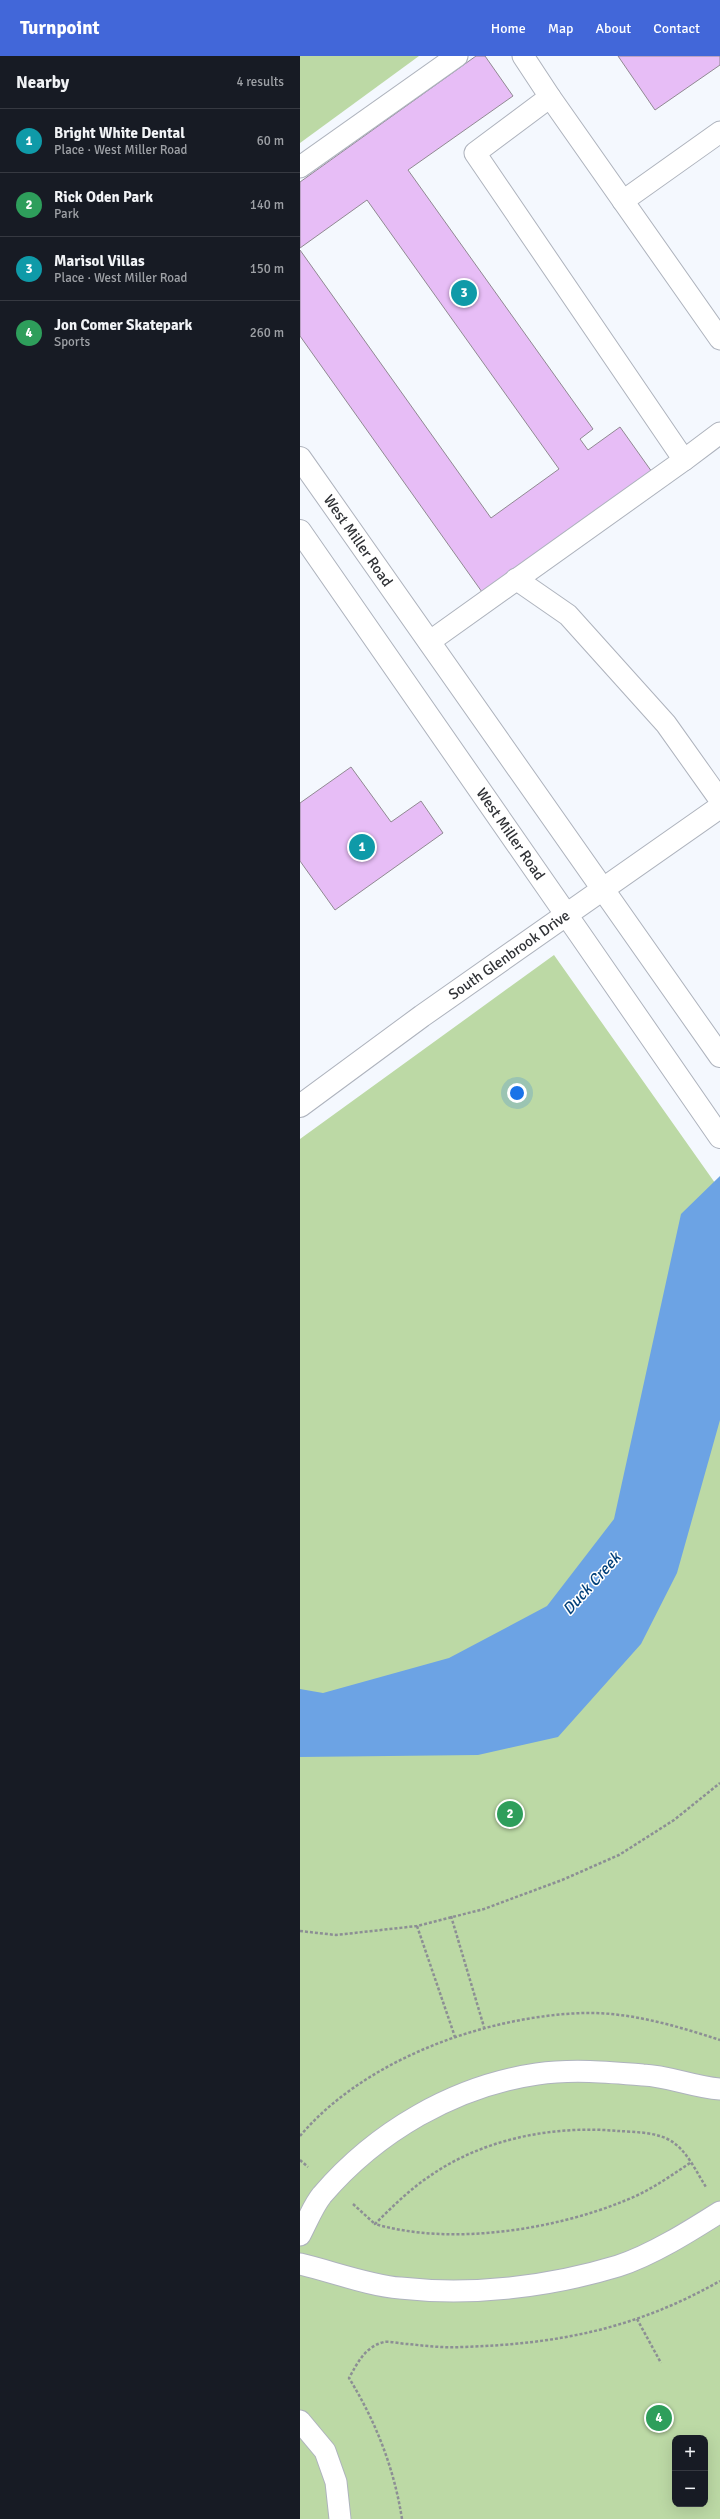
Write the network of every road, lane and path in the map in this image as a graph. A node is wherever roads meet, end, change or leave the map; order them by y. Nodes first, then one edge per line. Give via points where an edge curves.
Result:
1 (457, 56) edge
2 (523, 56) edge
3 (550, 97) junction
4 (720, 132) edge
5 (300, 167) edge
6 (623, 201) junction
7 (720, 339) edge
8 (720, 433) edge
9 (300, 458) edge
10 (684, 460) junction
11 (300, 531) edge
12 (516, 579) junction
13 (429, 642) junction
14 (720, 800) edge
15 (720, 807) edge
16 (603, 890) junction
17 (566, 916) junction
18 (719, 1055) edge
19 (300, 1106) edge
20 (720, 1137) edge
21 (720, 1783) edge
22 (451, 1916) junction
23 (418, 1926) junction
24 (300, 1931) edge
25 (484, 2027) junction
26 (455, 2037) junction
27 (720, 2040) edge
28 (720, 2088) edge
29 (300, 2136) edge
30 (690, 2163) junction
31 (708, 2189) dead end
32 (348, 2201) dead end
33 (720, 2212) edge
34 (375, 2224) junction
35 (300, 2235) edge
36 (300, 2264) edge
37 (720, 2281) edge
38 (637, 2319) junction
39 (661, 2363) dead end
40 (300, 2420) edge
41 (340, 2519) edge
42 (402, 2519) edge

1 - 5 lane
2 - 3 lane
3 - 6 lane
3 - 10 lane via 475,152
4 - 6 lane
6 - 7 lane
8 - 10 lane
9 - 13 main road, West Miller Road
10 - 12 lane
11 - 17 main road, West Miller Road via 524,850
12 - 13 lane
12 - 14 lane via 568,616 666,724
13 - 16 main road, West Miller Road
15 - 16 main road, South Glenbrook Drive
16 - 17 main road, South Glenbrook Drive
16 - 18 main road, West Miller Road
17 - 19 main road, South Glenbrook Drive
17 - 20 main road, West Miller Road
21 - 22 path via 674,1820 619,1855 562,1880 484,1909
22 - 23 path
22 - 25 path
23 - 24 path via 336,1936
23 - 26 path
25 - 26 path
25 - 27 path via 585,2013 675,2025
26 - 29 path via 387,2067 344,2095
28 - 35 lane via 698,2088 645,2075 570,2072 538,2074 500,2081 428,2110 391,2132 355,2161 321,2196
30 - 31 path
30 - 34 path via 625,2201 578,2218 531,2228 476,2234 397,2230
30 - 34 path via 673,2142 645,2133 597,2129 546,2132 506,2141 468,2154 427,2177
32 - 34 path
33 - 36 lane via 684,2235 619,2266 548,2282 479,2292 399,2288
37 - 38 path
38 - 39 path
38 - 42 path via 590,2334 512,2346 445,2348 385,2342 371,2348 362,2356 349,2378 368,2408 386,2452 399,2497
40 - 41 lane via 325,2451 336,2482

